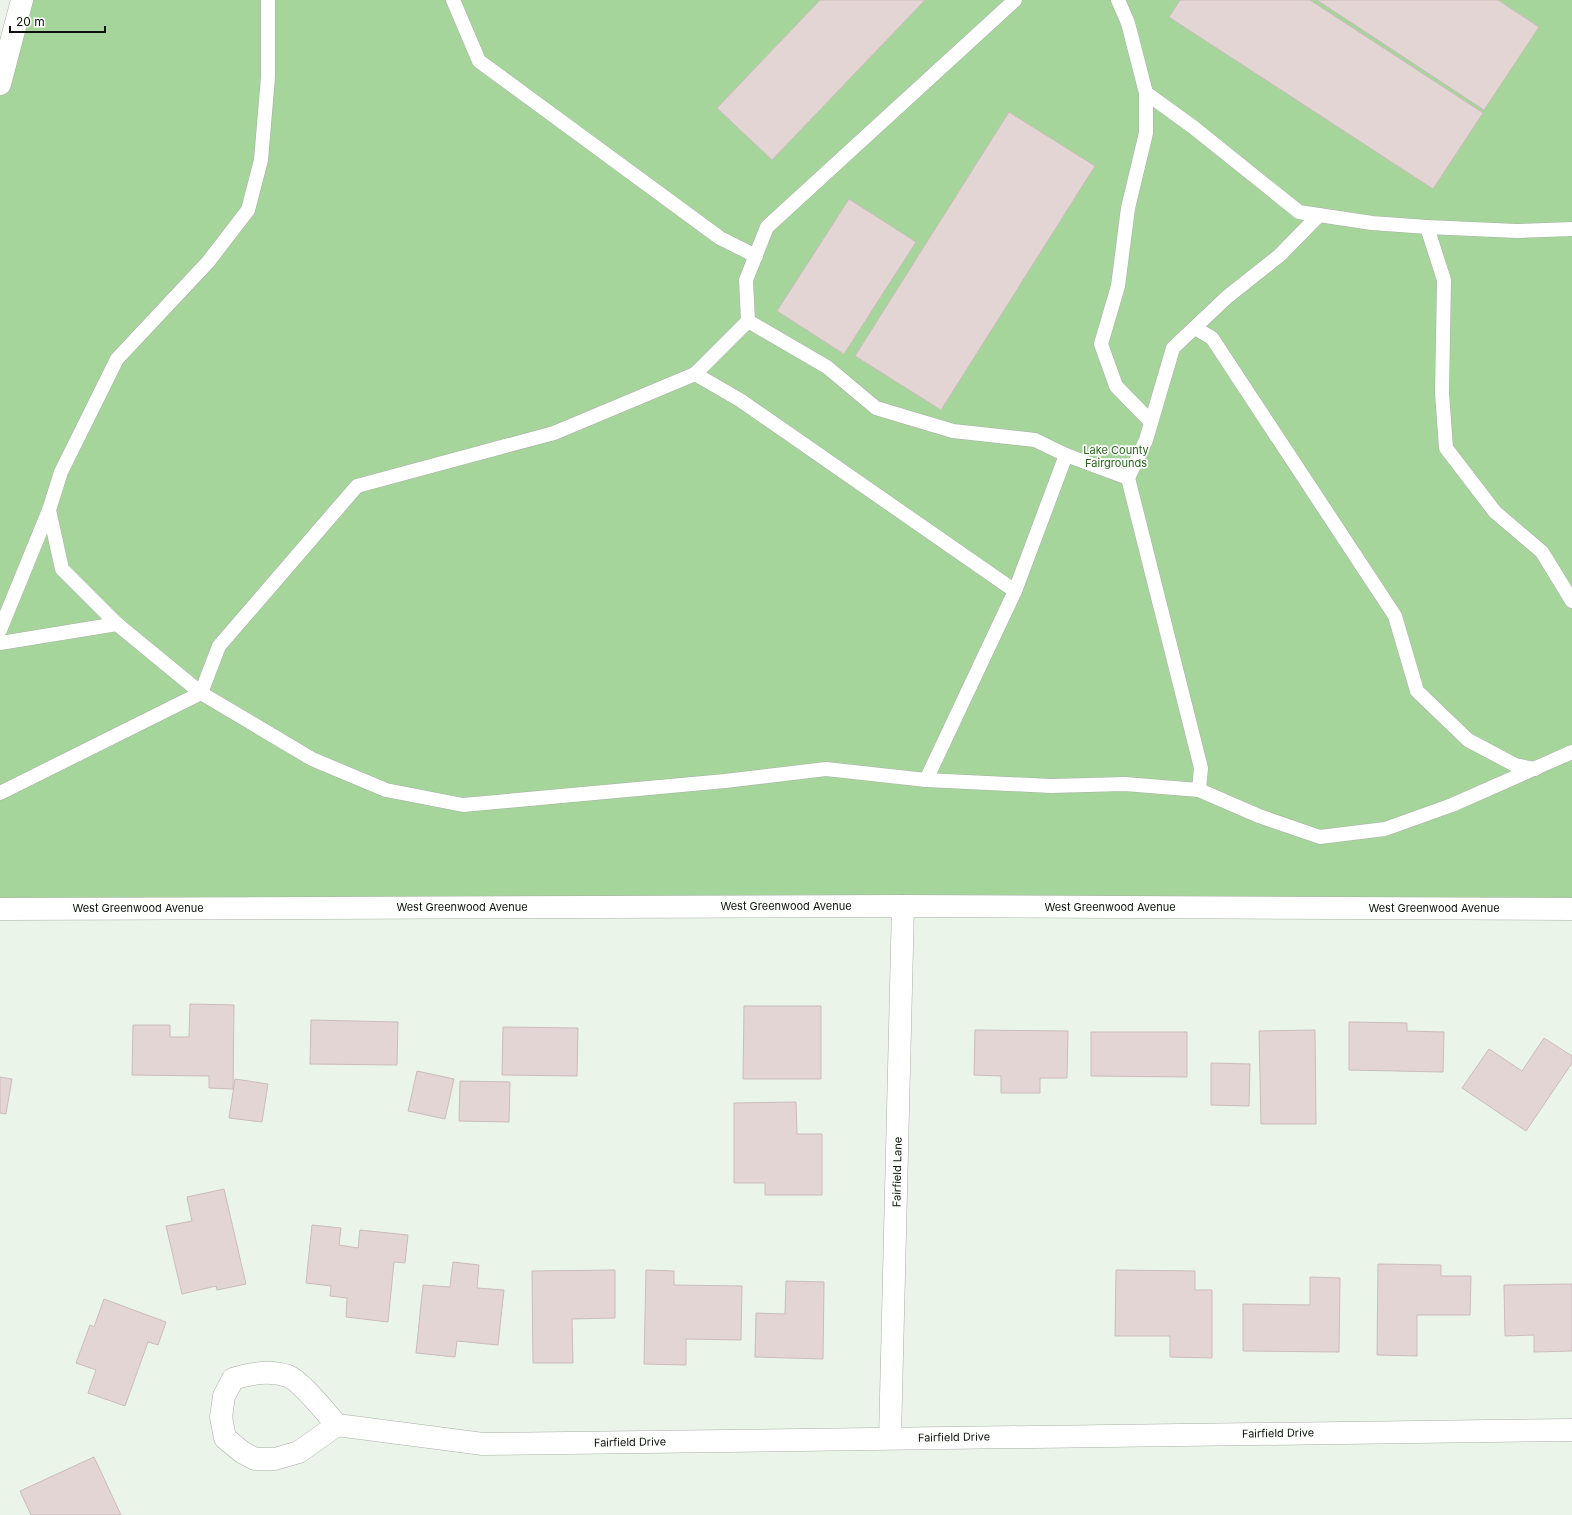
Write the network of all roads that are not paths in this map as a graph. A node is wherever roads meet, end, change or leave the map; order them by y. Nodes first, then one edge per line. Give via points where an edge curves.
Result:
1 (22, 0) edge
2 (268, 0) edge
3 (453, 0) edge
4 (1015, 0) edge
5 (1118, 0) edge
6 (0, 84) edge
7 (1146, 93) junction
8 (1319, 215) junction
9 (1427, 227) junction
10 (1572, 228) edge
11 (756, 256) junction
12 (748, 321) junction
13 (1195, 328) junction
14 (695, 374) junction
15 (1151, 422) junction
16 (1066, 455) junction
17 (1128, 478) junction
18 (49, 510) junction
19 (1015, 591) junction
20 (1572, 601) edge
21 (117, 624) junction
22 (0, 630) edge
23 (0, 643) edge
24 (201, 693) junction
25 (1572, 752) edge
26 (1535, 769) junction
27 (926, 780) junction
28 (1199, 790) junction
29 (0, 793) edge
30 (903, 906) junction
31 (0, 908) edge
32 (1572, 909) edge
33 (337, 1425) junction
34 (1572, 1430) edge
35 (890, 1438) junction

1 - 6 street
2 - 18 lane via 268,77 261,160 248,210 208,262 117,359 60,472
3 - 11 lane via 479,61 720,238
4 - 11 lane via 767,227
5 - 7 lane via 1128,23
7 - 8 lane via 1299,212
7 - 15 lane via 1146,133 1128,208 1118,286 1101,344 1116,386
8 - 9 lane via 1372,223
8 - 13 lane via 1280,255 1227,297
9 - 10 lane via 1517,232
9 - 20 lane via 1444,280 1442,393 1446,448 1495,512 1542,552
11 - 12 lane via 746,280
12 - 14 lane
12 - 16 lane via 827,367 876,408 953,431 1034,440
13 - 15 lane via 1173,348
13 - 26 lane via 1212,338 1395,616 1417,691 1468,740 1515,766
14 - 19 lane via 740,400
14 - 24 lane via 554,433 358,486 219,646
15 - 17 lane via 1146,440
16 - 17 lane
16 - 19 lane
17 - 28 lane via 1201,768
18 - 21 lane via 62,569
18 - 22 lane
19 - 27 lane
21 - 23 lane
21 - 24 lane
24 - 27 lane via 312,759 386,790 463,805 826,769
24 - 29 lane
25 - 26 lane
26 - 28 lane via 1452,805 1385,829 1320,837 1259,816
27 - 28 lane via 1051,786 1125,784
30 - 31 street, West Greenwood Avenue
30 - 32 street, West Greenwood Avenue
30 - 35 street, Fairfield Lane
33 - 33 street via 308,1392 289,1377 274,1373 252,1373 233,1379 224,1396 221,1417 225,1438 255,1459 275,1459 299,1452
33 - 35 street, Fairfield Drive via 483,1444
34 - 35 street, Fairfield Drive

